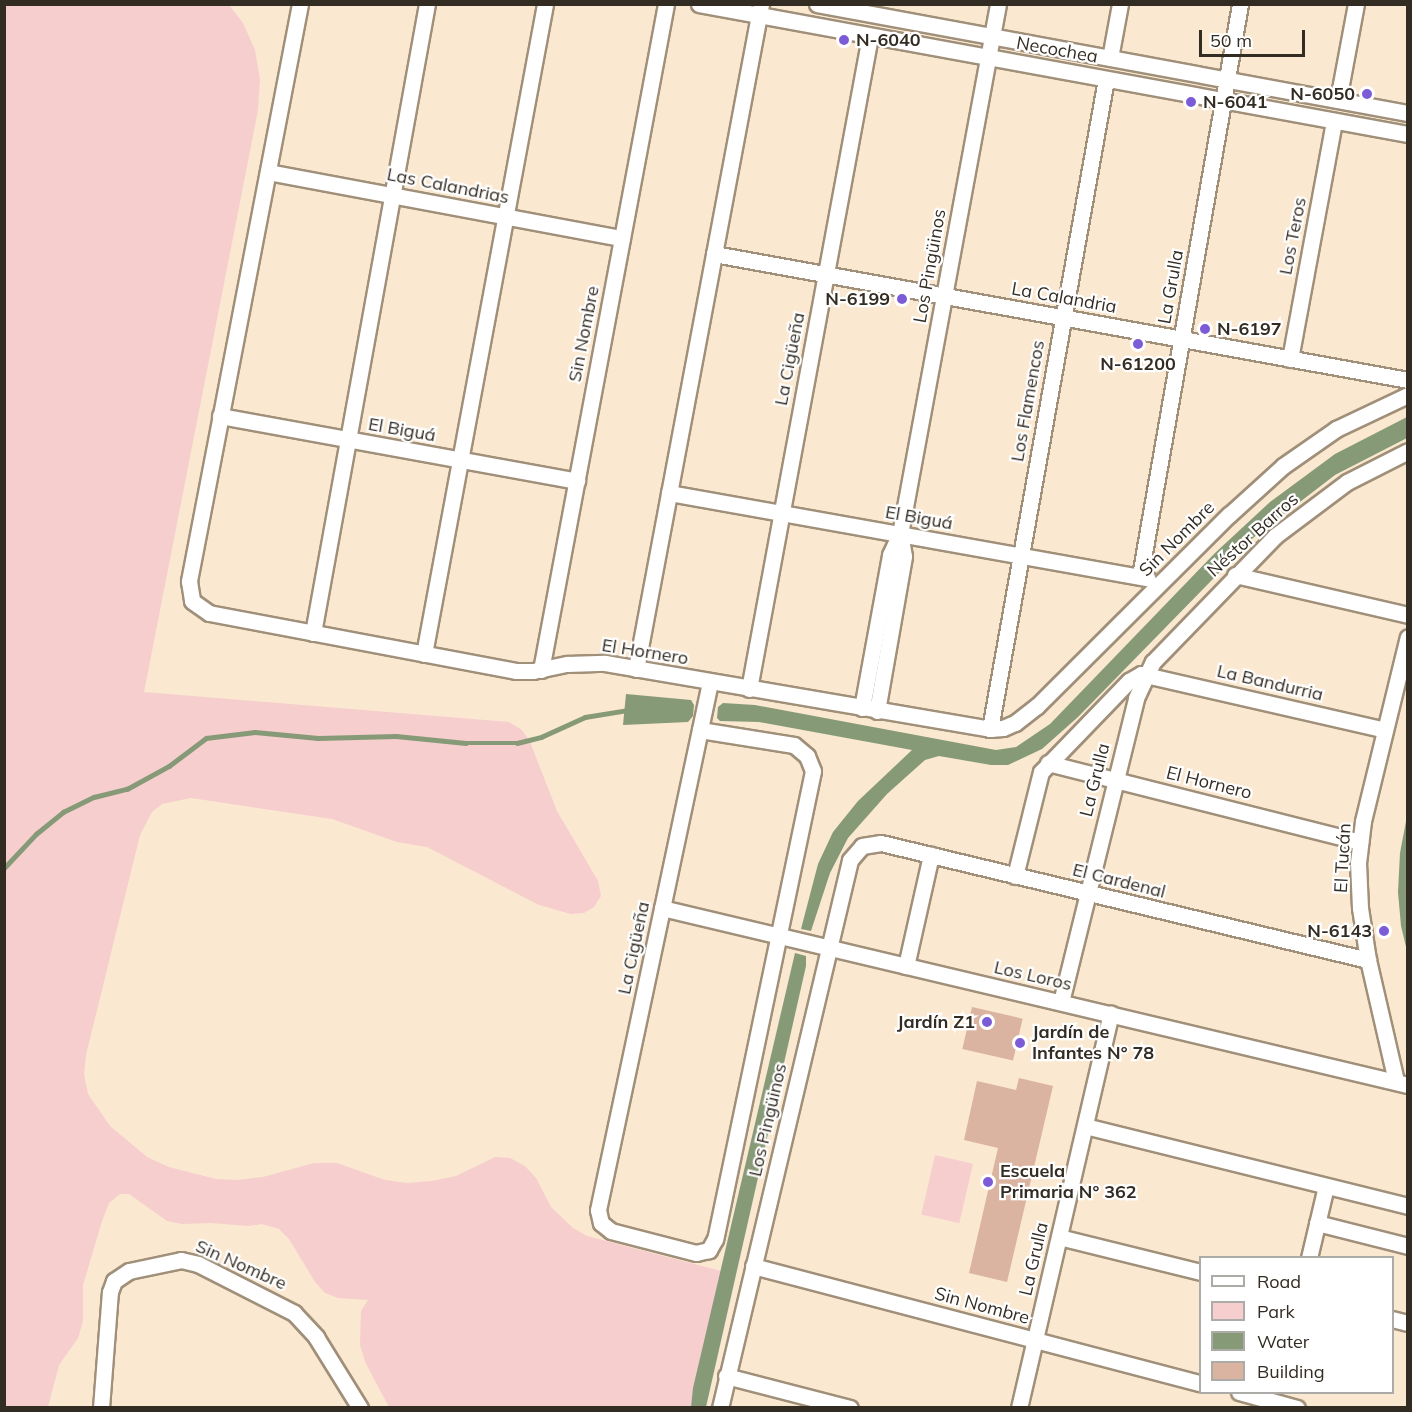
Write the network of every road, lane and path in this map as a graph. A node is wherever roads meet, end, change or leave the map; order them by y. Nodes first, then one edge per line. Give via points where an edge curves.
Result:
1 (300, 4) edge
2 (427, 4) edge
3 (545, 4) edge
4 (666, 4) edge
5 (699, 4) edge
6 (817, 4) edge
7 (998, 4) edge
8 (1120, 4) edge
9 (1240, 4) edge
10 (1356, 4) edge
11 (760, 10) edge
12 (875, 10) edge
13 (870, 36) junction
14 (992, 36) junction
15 (988, 57) junction
16 (1110, 58) junction
17 (1106, 79) junction
18 (1227, 80) junction
19 (1223, 100) junction
20 (1338, 100) junction
21 (1407, 113) edge
22 (1334, 121) junction
23 (1407, 134) edge
24 (267, 172) junction
25 (392, 196) junction
26 (506, 217) junction
27 (622, 238) junction
28 (714, 254) junction
29 (826, 274) junction
30 (944, 296) junction
31 (1063, 317) junction
32 (1181, 339) junction
33 (1290, 359) junction
34 (1407, 381) edge
35 (220, 416) junction
36 (348, 440) junction
37 (1407, 451) edge
38 (460, 460) junction
39 (577, 481) junction
40 (669, 493) junction
41 (782, 513) junction
42 (900, 534) junction
43 (1019, 555) junction
44 (1235, 575) junction
45 (1140, 576) junction
46 (1162, 581) junction
47 (1407, 615) edge
48 (313, 633) junction
49 (1407, 638) edge
50 (424, 654) junction
51 (1404, 666) edge
52 (636, 669) junction
53 (541, 670) junction
54 (1145, 674) junction
55 (710, 682) junction
56 (749, 689) junction
57 (870, 710) junction
58 (990, 729) junction
59 (700, 730) junction
60 (1385, 730) junction
61 (1048, 763) junction
62 (1115, 780) junction
63 (1360, 842) junction
64 (861, 846) joint
65 (931, 855) junction
66 (1015, 876) junction
67 (1088, 893) junction
68 (662, 908) junction
69 (779, 936) junction
70 (829, 948) junction
71 (1368, 960) junction
72 (906, 966) junction
73 (1060, 1002) junction
74 (1111, 1014) junction
75 (1401, 1083) edge
76 (1085, 1126) junction
77 (1326, 1186) junction
78 (1407, 1206) edge
79 (1317, 1222) junction
80 (1059, 1237) junction
81 (1407, 1246) edge
82 (709, 1250) joint
83 (1309, 1256) edge
84 (753, 1266) junction
85 (1199, 1272) edge
86 (1035, 1340) junction
87 (726, 1376) junction
88 (1199, 1383) edge
89 (1247, 1394) edge
90 (1275, 1401) edge
91 (101, 1407) edge
92 (360, 1407) edge
93 (720, 1407) edge
94 (850, 1407) edge
95 (1019, 1407) edge
96 (1297, 1407) edge

1 - 24 street
2 - 25 street
3 - 26 street
4 - 27 street, Sin Nombre
5 - 11 street, Necochea
6 - 12 street, Necochea
7 - 14 street, Los Pingüinos
8 - 16 street
9 - 18 street, La Grulla
10 - 20 street
11 - 13 street, Necochea
11 - 28 street
12 - 14 street, Necochea
13 - 15 street, Necochea
13 - 29 street, La Cigüeña
14 - 15 street, Los Pingüinos
14 - 16 street, Necochea
15 - 17 street, Necochea
15 - 30 street, Los Pingüinos
16 - 18 street, Necochea
17 - 19 street, Necochea
17 - 31 street, Los Flamencos
18 - 19 street, La Grulla
18 - 20 street, Necochea
19 - 22 street, Necochea
19 - 32 street, La Grulla
20 - 21 street, Necochea
22 - 23 street, Necochea
22 - 33 street, Los Teros
24 - 25 street, Las Calandrias
24 - 35 street
25 - 26 street, Las Calandrias
25 - 36 street
26 - 27 street, Las Calandrias
26 - 38 street
27 - 39 street, Sin Nombre
28 - 29 street, La Calandria
28 - 40 street
29 - 30 street, La Calandria
29 - 41 street, La Cigüeña
30 - 31 street, La Calandria
30 - 42 street, Los Pingüinos
31 - 32 street, La Calandria
31 - 43 street, Los Flamencos
32 - 33 street, La Calandria
32 - 45 street, La Grulla
33 - 34 street, La Calandria
34 - 46 street, Sin Nombre via 1283,466
35 - 36 street, El Biguá
35 - 48 street, El Hornero via 189,582 192,601 209,613
36 - 38 street, El Biguá
36 - 48 street
37 - 44 street, Néstor Barros via 1365,471 1325,497 1275,536
38 - 39 street, El Biguá
38 - 50 street
39 - 53 street, Sin Nombre
40 - 41 street, El Biguá
40 - 52 street
41 - 42 street, El Biguá
41 - 56 street, La Cigüeña
42 - 43 street, El Biguá
42 - 57 street, Los Pingüinos via 904,556
43 - 45 street, El Biguá
43 - 58 street, Los Flamencos
44 - 47 street
44 - 54 street, Néstor Barros
45 - 46 street, El Biguá
46 - 58 street, Sin Nombre via 1032,711 1015,723
48 - 50 street, El Hornero
49 - 51 street, El Tucán
50 - 53 street, El Hornero via 516,672
51 - 60 street, El Tucán
52 - 53 street, El Hornero via 586,663
52 - 55 street, El Hornero
54 - 60 street, La Bandurria
54 - 61 street via 1129,681
54 - 62 street, La Grulla
55 - 56 street, El Hornero
55 - 59 street, La Cigüeña
56 - 57 street, El Hornero
57 - 58 street, El Hornero
59 - 68 street, La Cigüeña
59 - 69 street, Los Pingüinos via 787,743 811,762 813,777
60 - 63 street, El Tucán
61 - 62 street, El Hornero
61 - 66 street via 1036,782
62 - 63 street, El Hornero
62 - 67 street, La Grulla
63 - 71 street, El Tucán via 1358,886
64 - 65 street, El Cardenal via 881,843
64 - 70 street, Los Pingüinos via 850,860
65 - 66 street, El Cardenal
65 - 72 street
66 - 67 street, El Cardenal
67 - 71 street, El Cardenal
67 - 73 street, La Grulla
68 - 69 street, Los Loros
68 - 82 street, La Cigüeña via 598,1210 601,1223 611,1231 696,1252
69 - 70 street, Los Loros
69 - 82 street, Los Pingüinos via 715,1239
70 - 72 street, Los Loros
70 - 84 street, Los Pingüinos
71 - 75 street, El Tucán
72 - 73 street, Los Loros
73 - 74 street, Los Loros
74 - 75 street, Los Loros
74 - 76 street, La Grulla
76 - 77 street
76 - 80 street, La Grulla
77 - 78 street
77 - 79 street
79 - 81 street
79 - 83 street
80 - 85 street
80 - 86 street, La Grulla
84 - 86 street, Sin Nombre
84 - 87 street, Los Pingüinos
86 - 88 street, Sin Nombre
86 - 95 street, La Grulla
87 - 93 street, Los Pingüinos
87 - 94 street
89 - 90 street
90 - 96 street
91 - 92 street, Sin Nombre via 114,1281 129,1271 181,1260 198,1264 294,1313 316,1336

